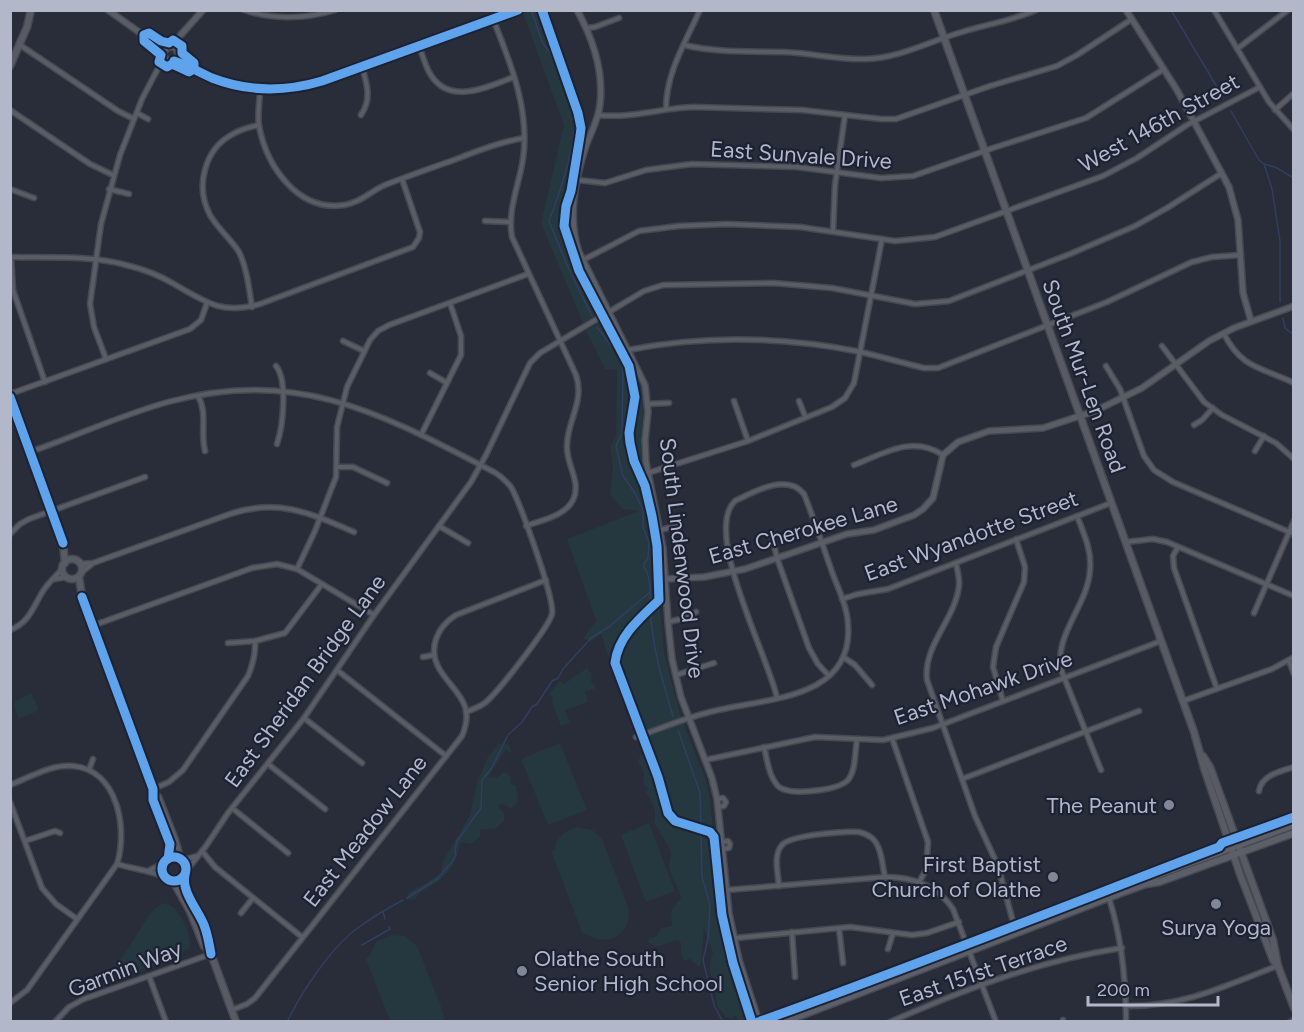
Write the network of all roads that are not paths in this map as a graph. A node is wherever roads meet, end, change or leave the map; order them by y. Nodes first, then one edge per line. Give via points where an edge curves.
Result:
1 (31, 10) edge
2 (108, 10) edge
3 (203, 10) edge
4 (244, 10) edge
5 (335, 10) edge
6 (518, 10) edge
7 (577, 10) edge
8 (700, 10) edge
9 (934, 10) edge
10 (1036, 10) edge
11 (1126, 10) edge
12 (1214, 10) edge
13 (1288, 10) edge
14 (620, 18) dead end
15 (493, 19) junction
16 (1132, 19) junction
17 (587, 28) junction
18 (181, 37) junction
19 (944, 38) junction
20 (153, 42) junction
21 (20, 45) junction
22 (684, 45) junction
23 (419, 46) junction
24 (169, 47) junction
25 (1237, 49) junction
26 (178, 52) junction
27 (168, 58) junction
28 (187, 65) junction
29 (10, 66) edge
30 (362, 67) junction
31 (1164, 69) junction
32 (514, 77) junction
33 (1260, 87) junction
34 (260, 89) junction
35 (1293, 93) edge
36 (964, 95) junction
37 (666, 109) junction
38 (10, 110) edge
39 (1275, 110) junction
40 (136, 112) junction
41 (360, 115) dead end
42 (598, 115) junction
43 (845, 115) junction
44 (134, 119) junction
45 (148, 119) dead end
46 (1194, 121) junction
47 (259, 125) junction
48 (1293, 130) edge
49 (524, 138) junction
50 (984, 151) junction
51 (837, 171) junction
52 (1223, 172) junction
53 (113, 175) junction
54 (402, 179) junction
55 (578, 180) junction
56 (10, 189) edge
57 (109, 189) junction
58 (129, 194) dead end
59 (34, 198) dead end
60 (1006, 212) junction
61 (485, 221) dead end
62 (511, 222) junction
63 (834, 231) junction
64 (882, 239) junction
65 (1241, 255) junction
66 (11, 257) edge
67 (95, 260) junction
68 (583, 260) junction
69 (1027, 270) junction
70 (528, 274) junction
71 (871, 295) junction
72 (207, 303) junction
73 (450, 303) junction
74 (1293, 306) edge
75 (252, 307) junction
76 (608, 313) junction
77 (1251, 321) junction
78 (1047, 326) junction
79 (1224, 333) junction
80 (343, 341) dead end
81 (560, 341) junction
82 (1162, 346) dead end
83 (628, 350) junction
84 (364, 351) junction
85 (860, 352) junction
86 (106, 359) junction
87 (1176, 364) junction
88 (276, 366) dead end
89 (1106, 366) dead end
90 (430, 373) dead end
91 (45, 382) junction
92 (447, 383) junction
93 (1293, 383) edge
94 (283, 392) junction
95 (10, 395) edge
96 (198, 396) junction
97 (1123, 399) junction
98 (734, 400) dead end
99 (800, 401) dead end
100 (343, 402) junction
101 (669, 403) dead end
102 (647, 404) junction
103 (1213, 408) junction
104 (805, 416) junction
105 (1080, 416) junction
106 (1194, 425) dead end
107 (421, 435) junction
108 (1264, 436) junction
109 (748, 441) junction
110 (277, 444) dead end
111 (206, 451) dead end
112 (1255, 451) dead end
113 (30, 452) junction
114 (943, 455) junction
115 (1293, 459) edge
116 (481, 465) junction
117 (854, 465) dead end
118 (337, 467) junction
119 (648, 473) junction
120 (145, 477) dead end
121 (387, 483) dead end
122 (1111, 503) junction
123 (52, 511) junction
124 (1077, 516) junction
125 (320, 518) junction
126 (1293, 521) edge
127 (439, 526) junction
128 (526, 526) junction
129 (677, 526) dead end
130 (660, 531) junction
131 (11, 532) edge
132 (354, 532) dead end
133 (1291, 533) edge
134 (772, 536) dead end
135 (1016, 540) junction
136 (822, 542) junction
137 (1125, 542) junction
138 (63, 543) junction
139 (468, 543) dead end
140 (1178, 547) junction
141 (777, 558) junction
142 (78, 562) junction
143 (93, 563) junction
144 (956, 563) junction
145 (63, 566) junction
146 (297, 569) junction
147 (733, 572) junction
148 (80, 574) junction
149 (67, 578) junction
150 (55, 579) junction
151 (665, 579) junction
152 (546, 580) junction
153 (322, 584) junction
154 (1266, 585) junction
155 (1293, 596) edge
156 (82, 597) junction
157 (842, 599) junction
158 (696, 612) dead end
159 (1254, 613) dead end
160 (374, 615) junction
161 (668, 622) junction
162 (94, 627) junction
163 (10, 630) edge
164 (255, 641) junction
165 (1161, 641) junction
166 (228, 643) dead end
167 (434, 655) junction
168 (423, 657) dead end
169 (843, 657) junction
170 (1293, 657) edge
171 (1289, 661) junction
172 (714, 663) dead end
173 (337, 670) junction
174 (1293, 674) edge
175 (676, 675) junction
176 (829, 676) junction
177 (1065, 678) junction
178 (872, 685) dead end
179 (1217, 689) junction
180 (777, 698) junction
181 (1003, 701) junction
182 (1183, 701) junction
183 (1139, 711) dead end
184 (466, 712) junction
185 (304, 718) junction
186 (688, 719) junction
187 (942, 724) junction
188 (1086, 733) junction
189 (636, 737) dead end
190 (892, 738) junction
191 (856, 739) junction
192 (764, 747) junction
193 (1201, 753) junction
194 (446, 756) junction
195 (93, 759) dead end
196 (705, 760) junction
197 (362, 763) dead end
198 (268, 764) junction
199 (1293, 766) edge
200 (89, 770) junction
201 (1101, 770) dead end
202 (962, 779) junction
203 (10, 785) edge
204 (153, 791) junction
205 (1259, 791) dead end
206 (10, 802) edge
207 (232, 808) junction
208 (325, 809) dead end
209 (1293, 825) edge
210 (60, 833) dead end
211 (1293, 833) edge
212 (24, 841) junction
213 (1239, 845) junction
214 (1231, 848) junction
215 (1241, 852) junction
216 (288, 853) dead end
217 (200, 854) junction
218 (1233, 855) junction
219 (181, 859) junction
220 (166, 861) junction
221 (117, 864) junction
222 (149, 870) junction
223 (186, 873) junction
224 (165, 877) junction
225 (885, 877) junction
226 (173, 881) junction
227 (919, 882) junction
228 (1146, 884) junction
229 (779, 886) junction
230 (725, 890) junction
231 (254, 898) junction
232 (1109, 898) junction
233 (1249, 900) junction
234 (241, 914) dead end
235 (77, 919) junction
236 (959, 922) junction
237 (1268, 925) junction
238 (838, 928) junction
239 (792, 932) junction
240 (893, 933) junction
241 (1016, 933) junction
242 (302, 937) junction
243 (734, 938) junction
244 (1122, 948) junction
245 (888, 949) dead end
246 (970, 951) junction
247 (211, 952) junction
248 (843, 963) dead end
249 (1278, 966) junction
250 (149, 976) junction
251 (795, 976) dead end
252 (983, 985) junction
253 (10, 1003) edge
254 (1126, 1006) junction
255 (1293, 1008) edge
256 (232, 1010) junction
257 (55, 1022) edge
258 (166, 1022) edge
259 (236, 1022) edge
260 (759, 1022) edge
261 (784, 1022) edge
262 (890, 1022) edge
263 (996, 1022) edge
264 (1126, 1022) edge

1 - 21 main road
2 - 20 street
3 - 18 street
4 - 5 street via 289,17
6 - 15 street
7 - 17 street, South Lindenwood Drive
8 - 22 street
9 - 19 main road, South Mur-Len Road
10 - 19 street
11 - 16 street
12 - 25 street
13 - 25 street
14 - 17 street
15 - 23 street
15 - 32 street
16 - 31 street
16 - 36 street via 1057,66
17 - 42 street, South Lindenwood Drive via 600,76
18 - 24 street
18 - 26 street
19 - 22 street via 894,55 866,59 789,52 710,51
19 - 36 main road, South Mur-Len Road
20 - 24 street
20 - 27 street
21 - 29 main road
21 - 44 street
22 - 37 street via 668,83
23 - 30 street
23 - 32 street via 432,76 452,91 467,93
24 - 26 street
24 - 27 street
25 - 33 street
26 - 27 street
26 - 28 street
27 - 28 street
27 - 40 street
28 - 34 street via 226,82
30 - 34 street via 308,85
30 - 41 street via 368,97
31 - 46 street
31 - 50 street, East Sunvale Drive via 1086,118
32 - 49 street
33 - 39 street
33 - 46 street, West 146th Street
34 - 47 street
35 - 39 street
36 - 43 street via 896,119
36 - 50 main road, South Mur-Len Road
37 - 42 street
37 - 43 street via 788,109
38 - 53 street
39 - 48 street
40 - 44 street
40 - 45 street
42 - 55 street, South Lindenwood Drive
43 - 51 street
44 - 53 street
46 - 52 street
46 - 60 street, West 146th Street via 1103,176
47 - 54 street via 283,178 297,193 315,203 350,204
47 - 75 street via 232,134 218,146 207,163 203,181 204,200 211,216 243,261
49 - 54 street via 502,142
49 - 62 street
50 - 51 street, East Sunvale Drive via 901,178
50 - 60 main road, South Mur-Len Road
51 - 55 street, East Sunvale Drive via 692,164 646,170 605,183
51 - 63 street
52 - 65 street via 1235,205
52 - 69 street, East Sheridan Bridge Lane via 1135,226
53 - 57 street
54 - 75 street via 420,232 413,247
55 - 68 street, South Lindenwood Drive via 573,228
56 - 59 street
57 - 58 street
57 - 67 street
60 - 64 street, West 146th Street via 936,237
60 - 69 main road, South Mur-Len Road
61 - 62 street
62 - 70 street via 514,242
63 - 64 street, West 146th Street
63 - 68 street, West 146th Street via 727,224 653,229 628,235
64 - 71 street
65 - 77 street via 1243,293
65 - 78 street via 1192,262
66 - 67 street
66 - 91 street via 16,298
67 - 72 street via 144,270
67 - 86 street via 90,293 92,316
68 - 76 street, South Lindenwood Drive
69 - 71 street, East Sheridan Bridge Lane via 937,303 904,303
69 - 78 main road, South Mur-Len Road
70 - 73 street
70 - 81 street
71 - 76 street, East Sheridan Bridge Lane via 773,283 663,285 644,291
71 - 85 street
72 - 75 street via 229,308
72 - 86 street via 201,320 190,329
73 - 84 street via 381,329
73 - 92 street via 462,349
74 - 77 street
76 - 81 street, East Sheridan Bridge Lane
76 - 83 street, South Lindenwood Drive
77 - 79 street
78 - 85 street via 938,368
78 - 105 main road, South Mur-Len Road
79 - 87 street
79 - 93 street via 1234,352 1246,362
80 - 84 street
81 - 116 street, East Sheridan Bridge Lane via 530,363
81 - 128 street via 580,389 566,449 576,482 575,494 564,510
82 - 87 street
83 - 85 street via 663,343 742,340
83 - 102 street, South Lindenwood Drive via 645,385
84 - 100 street
85 - 104 street via 854,383 845,398
86 - 91 street
87 - 97 street
87 - 103 street
88 - 94 street via 283,378
89 - 97 street
90 - 92 street
91 - 95 street
92 - 107 street
94 - 96 street via 234,391
94 - 100 street
94 - 110 street
95 - 113 main road
96 - 111 street via 204,413 202,438
96 - 113 street via 159,405
97 - 105 street
97 - 133 street via 1144,456 1159,474
98 - 109 street
99 - 104 street
100 - 107 street
100 - 118 street via 337,427
101 - 102 street
102 - 119 street, South Lindenwood Drive
103 - 106 street
103 - 108 street
104 - 109 street
105 - 114 street via 1042,428 982,433 958,442
105 - 122 main road, South Mur-Len Road
107 - 116 street
108 - 112 street
108 - 115 street
109 - 119 street
113 - 123 main road
114 - 117 street via 923,445 911,445
114 - 136 street, East Cherokee Lane via 934,494 923,509 885,526
116 - 127 street, East Sheridan Bridge Lane
116 - 128 street via 510,486
118 - 121 street via 353,467
118 - 125 street
119 - 130 street, South Lindenwood Drive
120 - 123 street
122 - 124 street, East Wyandotte Street
122 - 137 main road, South Mur-Len Road
123 - 131 street via 20,524
123 - 138 main road
124 - 135 street, East Wyandotte Street
124 - 177 street via 1089,549 1091,568 1087,588 1061,647
125 - 132 street
125 - 143 street via 279,507 247,509
125 - 146 street
126 - 133 street
127 - 139 street
127 - 160 street, East Sheridan Bridge Lane
128 - 152 street
129 - 130 street, South Lindenwood Drive
130 - 151 street, South Lindenwood Drive
133 - 154 street
134 - 141 street
135 - 144 street, East Wyandotte Street
135 - 181 street via 1025,567 1024,582 994,656 993,672
136 - 141 street, East Cherokee Lane
136 - 147 street via 804,494 793,485 778,484 735,501 728,510 727,535
136 - 157 street
137 - 140 street via 1153,539
137 - 165 main road, South Mur-Len Road
138 - 142 main road
138 - 145 main road
140 - 154 street
140 - 179 street via 1173,556 1174,568
141 - 147 street, East Cherokee Lane
141 - 176 street via 809,648
142 - 143 street
142 - 145 main road via 70,560
142 - 148 main road
143 - 148 street
144 - 157 street, East Wyandotte Street via 888,589
144 - 187 street via 958,591 926,668
145 - 149 main road
145 - 150 street
146 - 153 street
146 - 162 street via 261,565
147 - 151 street, East Cherokee Lane
147 - 180 street
148 - 149 main road
148 - 156 main road
149 - 150 street
149 - 156 main road
150 - 163 street via 26,621
151 - 161 street, South Lindenwood Drive
152 - 167 street via 446,622 439,630
152 - 184 street via 553,606 548,624 492,696
153 - 160 street
153 - 164 street via 285,633
154 - 155 street
154 - 159 street
156 - 162 main road
157 - 169 street via 849,628
158 - 161 street, South Lindenwood Drive
160 - 173 street, East Sheridan Bridge Lane
161 - 175 street, South Lindenwood Drive
162 - 204 main road
164 - 166 street
164 - 204 street via 255,657 248,676 183,770
165 - 177 street, East Mohawk Drive
165 - 182 main road, South Mur-Len Road
167 - 168 street
167 - 184 street
169 - 176 street
169 - 178 street via 851,660
170 - 171 street
171 - 174 street
171 - 179 street
172 - 175 street, South Lindenwood Drive
173 - 185 street, East Sheridan Bridge Lane
173 - 194 street
175 - 186 street, South Lindenwood Drive
176 - 180 street via 811,689
177 - 181 street, East Mohawk Drive
177 - 188 street
179 - 182 street
180 - 186 street
181 - 187 street, East Mohawk Drive
182 - 193 main road, South Mur-Len Road
183 - 188 street
184 - 194 street, East Meadow Lane via 462,736
185 - 197 street
185 - 198 street, East Sheridan Bridge Lane
186 - 189 street
186 - 196 street, South Lindenwood Drive
187 - 190 street, East Mohawk Drive
187 - 202 street
188 - 201 street
188 - 202 street
190 - 191 street, East Mohawk Drive
190 - 227 street via 928,842 926,870
191 - 192 street, East Mohawk Drive via 815,737
191 - 192 street via 847,780 838,787 814,790 787,791 780,787 772,778
192 - 196 street, East Mohawk Drive
193 - 213 main road, South Mur-Len Road
193 - 214 main road, South Mur-Len Road
194 - 242 street, East Meadow Lane
195 - 200 street
196 - 230 street, South Lindenwood Drive via 717,799
198 - 207 street, East Sheridan Bridge Lane
198 - 208 street
199 - 205 street via 1267,778
200 - 203 street via 57,767
200 - 221 street via 108,784 116,807 122,832
202 - 241 street via 998,866
204 - 219 main road
204 - 220 main road via 170,844
206 - 212 street
207 - 216 street
207 - 217 street, East Sheridan Bridge Lane
209 - 213 main road
210 - 212 street via 55,831
211 - 215 main road
212 - 235 street via 46,895
213 - 214 main road
213 - 215 main road, South Mur-Len Road
214 - 218 main road, South Mur-Len Road
214 - 228 main road via 1158,875
215 - 218 main road
215 - 237 main road, South Mur-Len Road
217 - 219 street
217 - 223 street, East Sheridan Bridge Lane
217 - 231 street
218 - 228 main road
218 - 233 main road, South Mur-Len Road
219 - 220 main road
219 - 223 main road
220 - 222 street
220 - 224 main road via 162,869
221 - 222 street
221 - 235 street
222 - 224 street
223 - 226 main road
223 - 247 main road via 185,887 204,926
224 - 226 main road
225 - 227 street
225 - 229 street
225 - 229 street via 878,846 871,837 861,832 836,834 795,838 784,843 777,858
226 - 247 main road via 204,946
227 - 236 street via 942,895
228 - 232 main road
229 - 230 street
230 - 243 street, South Lindenwood Drive
231 - 234 street
231 - 242 street
232 - 241 main road
232 - 244 street
233 - 237 main road via 1263,924
233 - 249 main road, South Mur-Len Road via 1272,960
235 - 253 street via 27,990
236 - 240 street via 927,933
236 - 246 street
237 - 249 main road, South Mur-Len Road
238 - 239 street
238 - 240 street
238 - 248 street
239 - 243 street
239 - 251 street
240 - 245 street
241 - 246 main road
242 - 256 street, East Meadow Lane via 255,998
243 - 260 street, South Lindenwood Drive
244 - 252 street, East 151st Terrace via 1053,961
244 - 254 street
246 - 252 street
246 - 261 main road
247 - 250 street, Garmin Way
247 - 256 main road
249 - 254 street via 1180,1002
249 - 255 main road, South Mur-Len Road
250 - 257 street, Garmin Way via 76,1003
250 - 258 street
252 - 262 street, East 151st Terrace
252 - 263 street
254 - 264 street
256 - 259 main road

